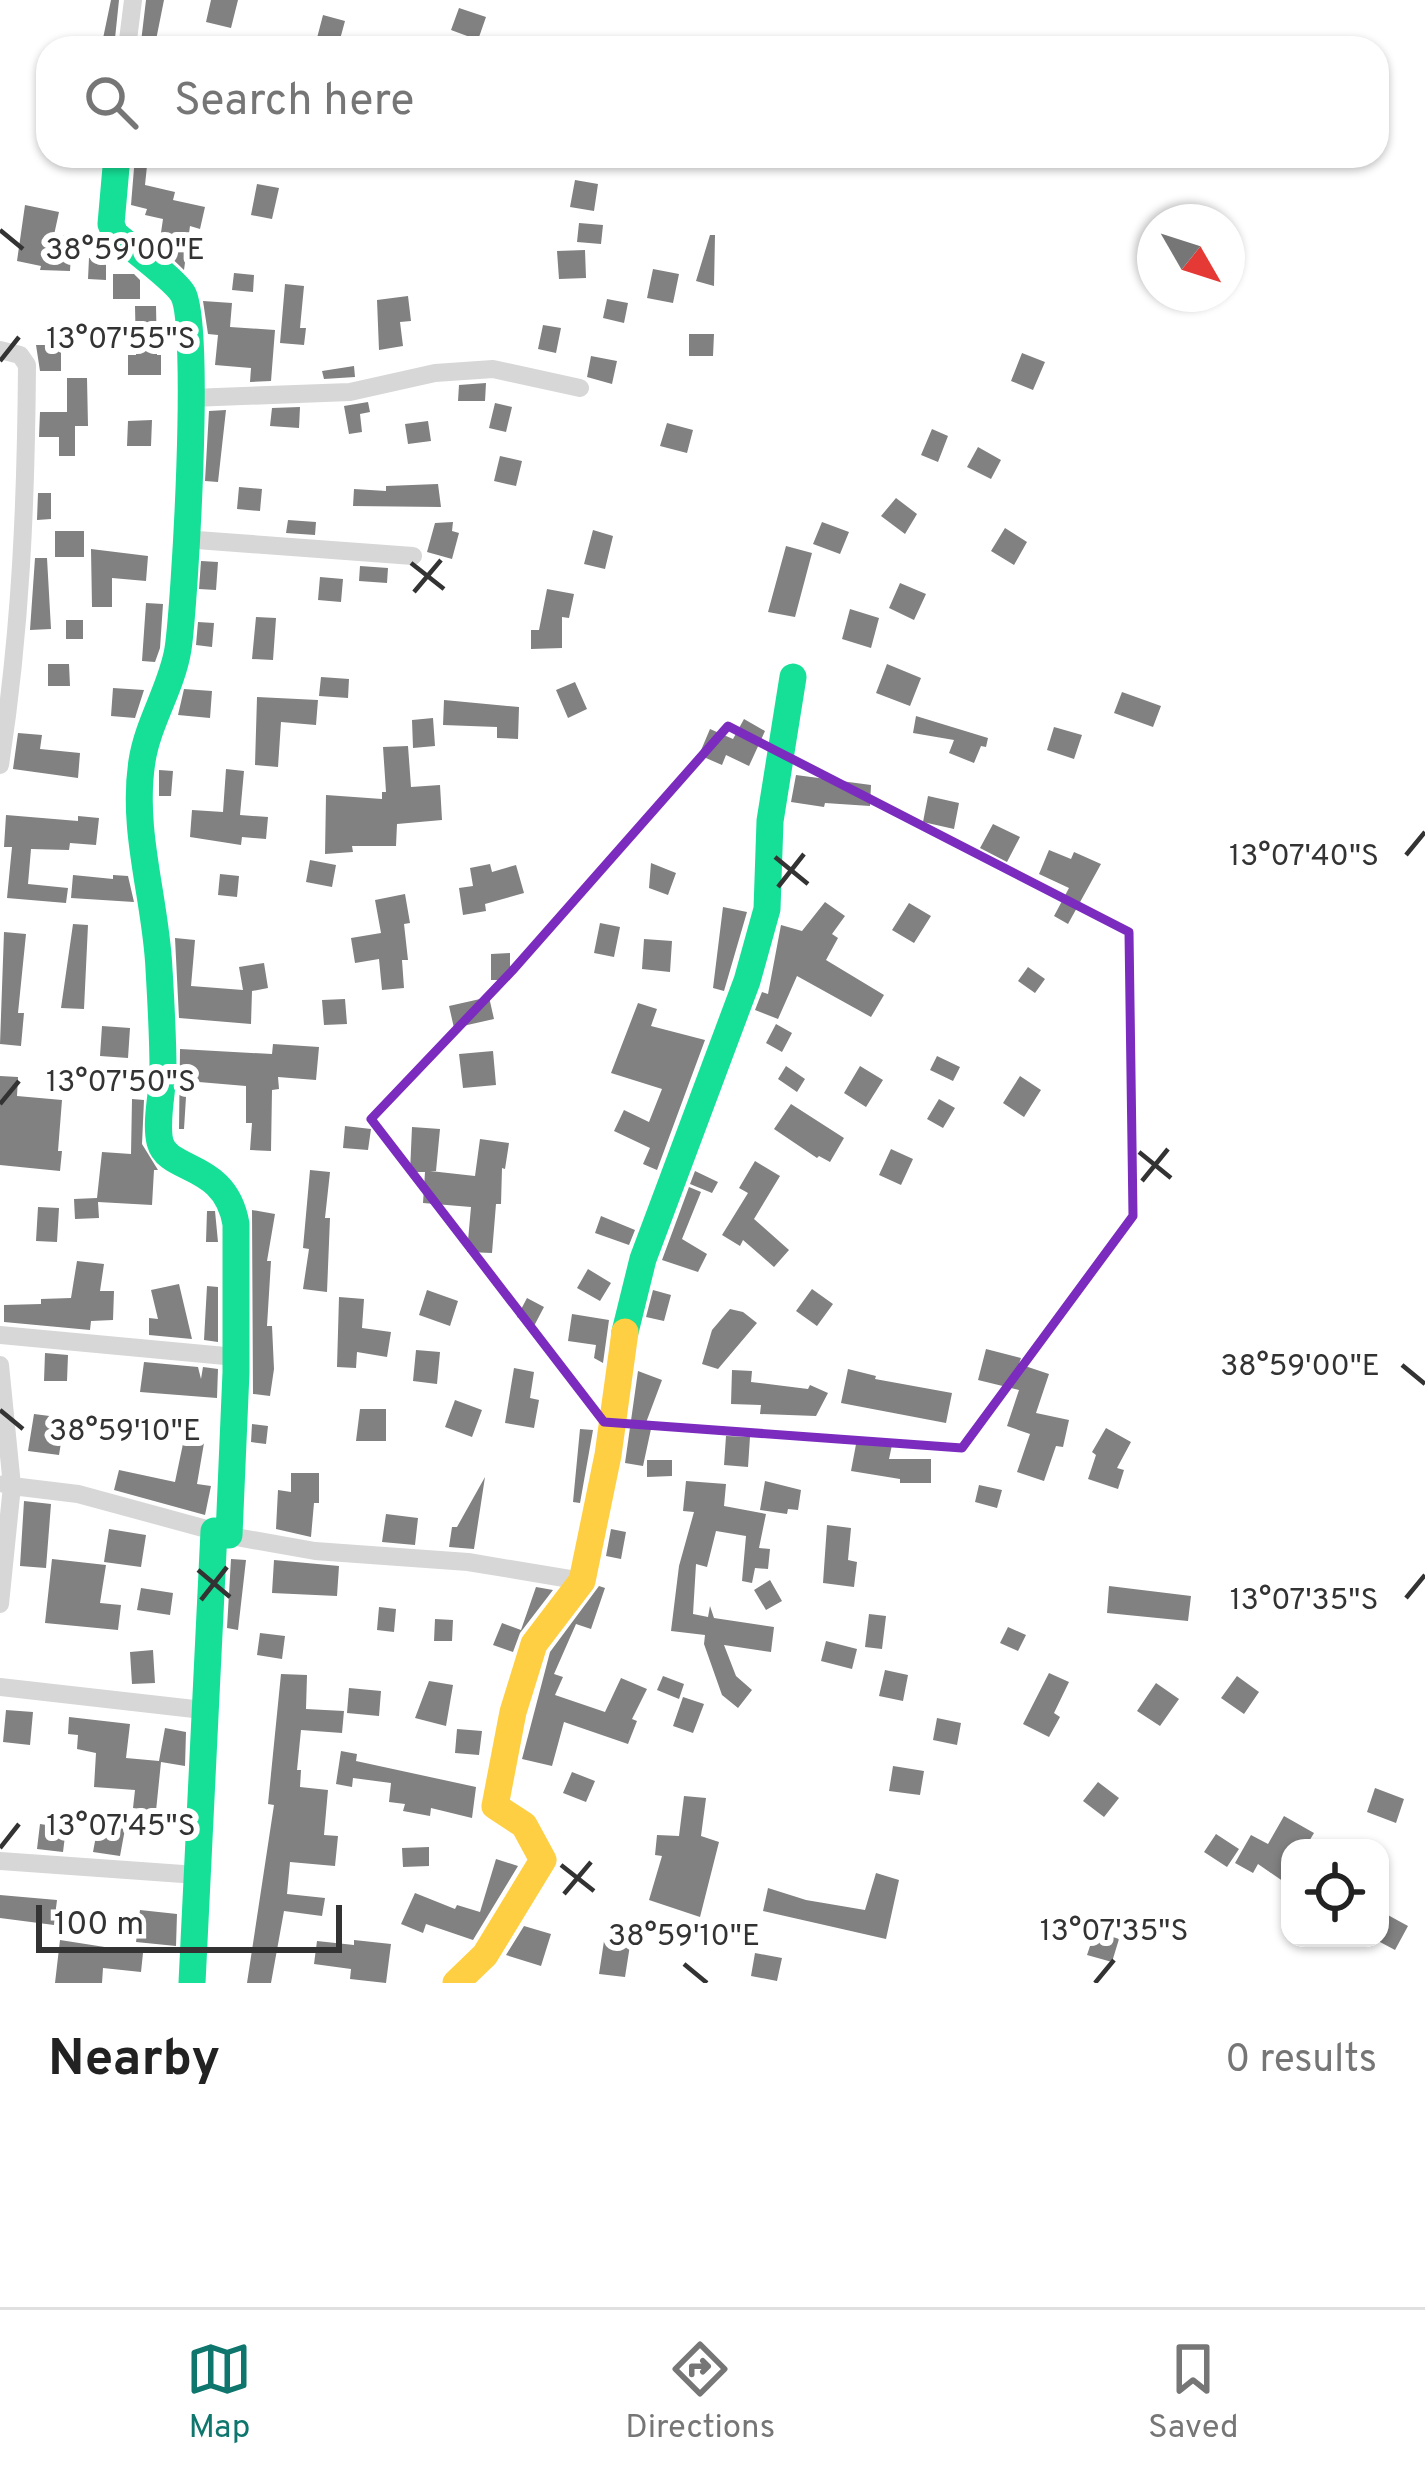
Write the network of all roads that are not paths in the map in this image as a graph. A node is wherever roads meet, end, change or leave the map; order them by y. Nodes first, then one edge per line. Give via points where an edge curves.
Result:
1 (133, 0) edge
2 (128, 36) edge
3 (116, 168) edge
4 (0, 350) edge
5 (580, 388) dead end
6 (191, 398) junction
7 (183, 539) junction
8 (413, 556) dead end
9 (794, 677) dead end
10 (0, 765) edge
11 (0, 1335) edge
12 (236, 1357) junction
13 (0, 1364) edge
14 (6, 1485) edge
15 (221, 1533) junction
16 (582, 1581) junction
17 (0, 1604) edge
18 (0, 1687) edge
19 (203, 1710) junction
20 (0, 1861) edge
21 (197, 1875) junction
22 (192, 1983) edge
23 (456, 1983) edge

1 - 2 street
3 - 6 street via 115,234 182,294
4 - 10 street via 27,365 24,561
5 - 6 street via 493,369 350,392
6 - 7 street
7 - 8 street
7 - 12 street via 178,652 141,765 142,858 159,964 160,1143 221,1185 232,1202
9 - 16 street via 770,821 767,910 629,1307
11 - 12 street
12 - 15 street
13 - 14 street
14 - 15 street via 78,1494
14 - 17 street
15 - 16 street
15 - 19 street
16 - 23 street via 534,1644 496,1806 524,1826 543,1860 485,1955
18 - 19 street
19 - 21 street
20 - 21 street
21 - 22 street

